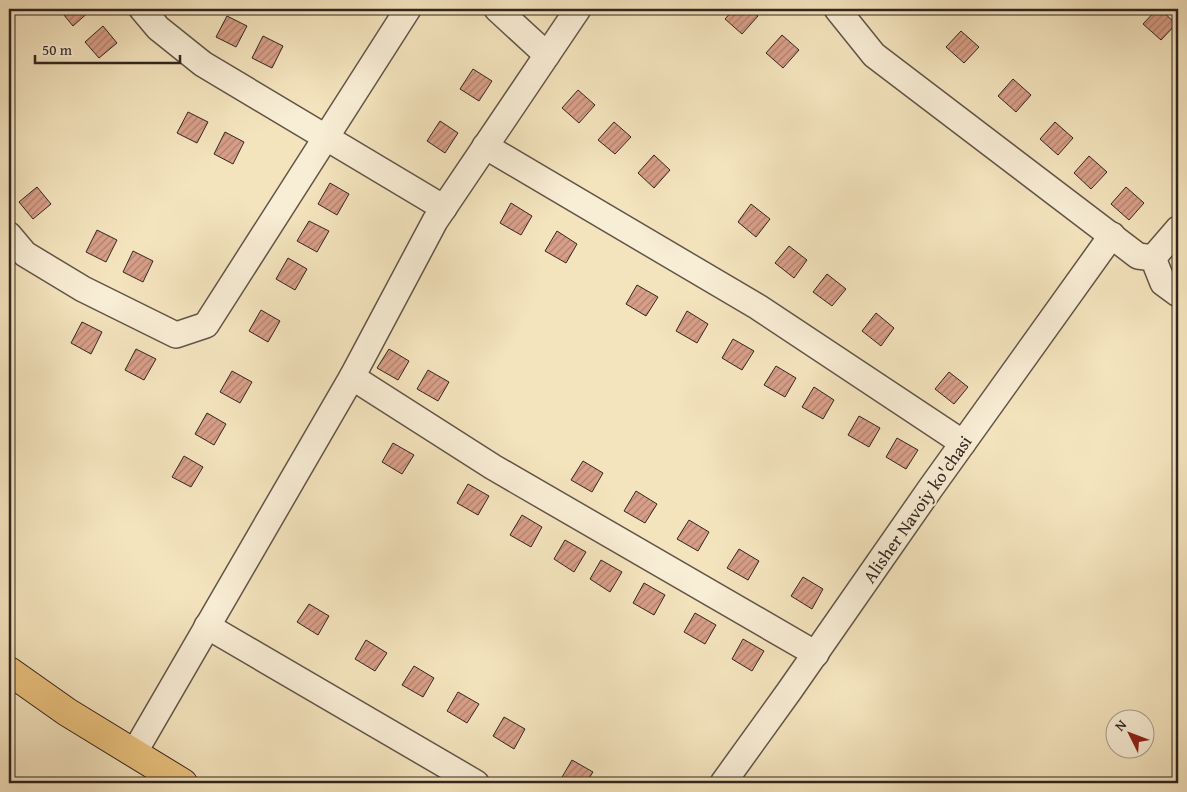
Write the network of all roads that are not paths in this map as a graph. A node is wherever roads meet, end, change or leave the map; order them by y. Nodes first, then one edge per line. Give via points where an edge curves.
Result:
1 (142, 9) edge
2 (408, 9) edge
3 (497, 9) edge
4 (578, 9) edge
5 (837, 9) edge
6 (547, 55) junction
7 (326, 138) junction
8 (485, 146) junction
9 (444, 208) junction
10 (1178, 229) edge
11 (9, 234) edge
12 (1112, 235) junction
13 (1153, 258) junction
14 (1178, 294) edge
15 (352, 377) junction
16 (963, 443) junction
17 (207, 626) junction
18 (816, 654) junction
19 (9, 671) edge
20 (134, 753) junction
21 (183, 783) edge
22 (476, 783) edge
23 (723, 783) edge

1 - 7 street via 158,28 203,64
2 - 7 street
3 - 6 street
4 - 6 street
5 - 12 street via 874,54
6 - 8 street
7 - 9 street
7 - 11 street via 206,325 176,335 83,289 25,254
8 - 9 street
8 - 16 street via 758,307
9 - 15 street
10 - 13 street
12 - 13 street via 1138,256
12 - 16 street, Alisher Navoiy ko'chasi
13 - 14 street via 1163,282
15 - 17 street
15 - 18 street via 493,466
16 - 18 street, Alisher Navoiy ko'chasi
17 - 20 street
17 - 22 street
18 - 23 street, Alisher Navoiy ko'chasi
19 - 20 main road
20 - 21 main road

